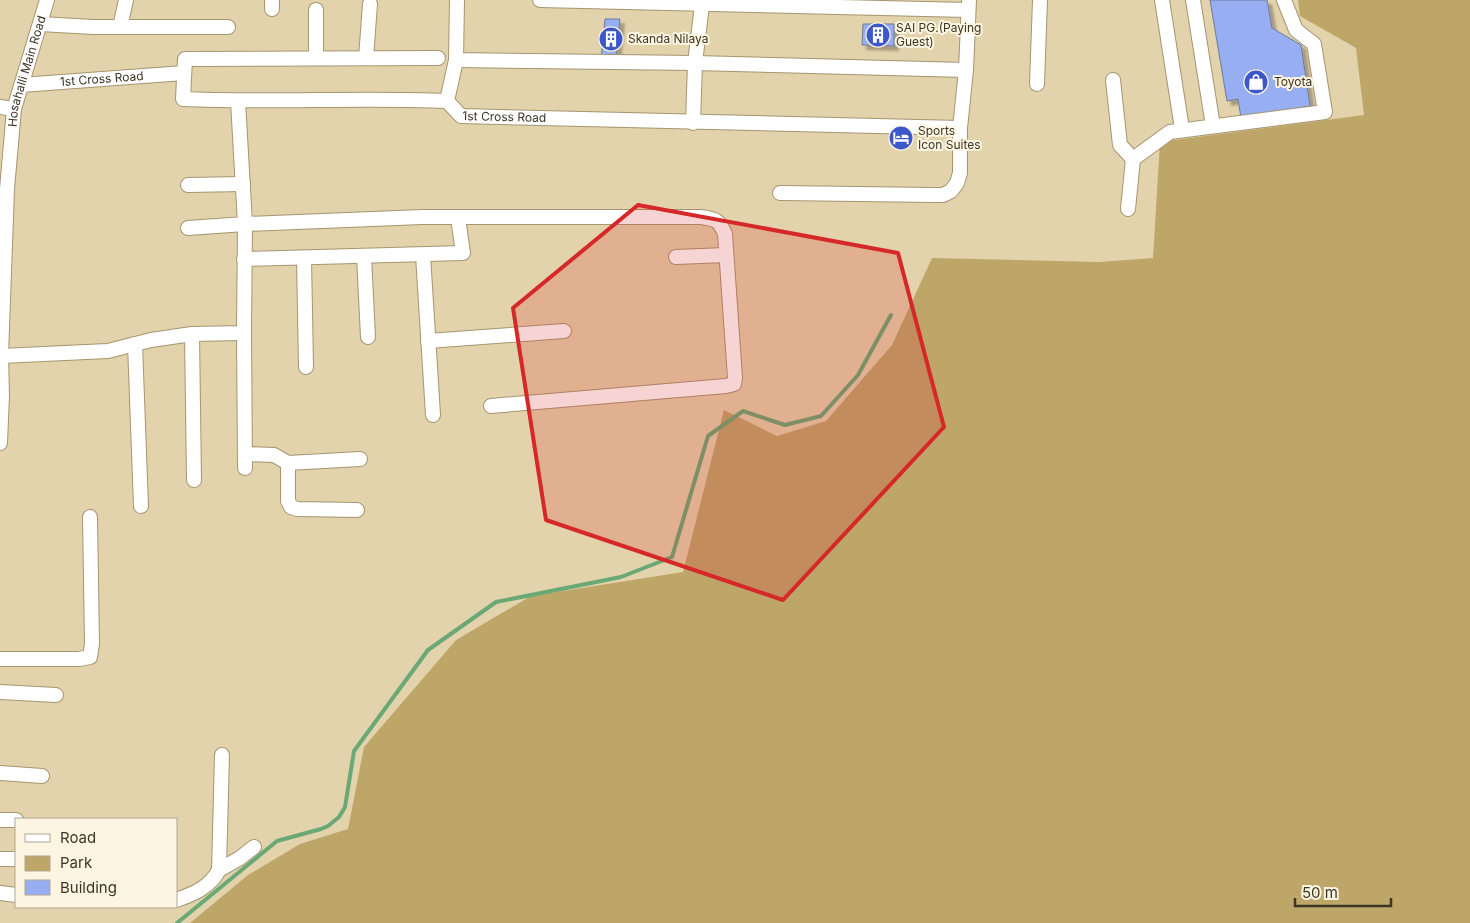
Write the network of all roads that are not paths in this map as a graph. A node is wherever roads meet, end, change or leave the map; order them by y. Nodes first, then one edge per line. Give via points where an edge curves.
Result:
1 (47, 0) edge
2 (126, 0) edge
3 (457, 0) edge
4 (540, 0) edge
5 (1040, 0) edge
6 (1162, 0) edge
7 (1193, 0) edge
8 (1284, 0) edge
9 (370, 4) dead end
10 (702, 5) junction
11 (968, 5) edge
12 (316, 10) dead end
13 (40, 24) junction
14 (120, 27) junction
15 (228, 27) dead end
16 (316, 58) junction
17 (366, 58) junction
18 (438, 58) dead end
19 (456, 60) junction
20 (695, 63) junction
21 (966, 70) junction
22 (184, 73) junction
23 (1113, 80) dead end
24 (1037, 84) dead end
25 (22, 85) junction
26 (238, 101) junction
27 (448, 101) junction
28 (0, 106) edge
29 (14, 109) junction
30 (693, 122) junction
31 (1213, 126) junction
32 (960, 128) junction
33 (1182, 129) junction
34 (1133, 159) junction
35 (243, 184) junction
36 (188, 185) dead end
37 (780, 193) dead end
38 (1128, 209) dead end
39 (3, 218) edge
40 (458, 218) junction
41 (245, 224) junction
42 (188, 228) dead end
43 (423, 255) junction
44 (726, 255) junction
45 (364, 256) junction
46 (676, 257) dead end
47 (304, 258) junction
48 (244, 260) junction
49 (2, 265) edge
50 (1, 316) edge
51 (564, 331) dead end
52 (244, 333) junction
53 (192, 334) junction
54 (368, 338) dead end
55 (428, 340) junction
56 (135, 344) junction
57 (1, 360) edge
58 (306, 367) dead end
59 (491, 406) dead end
60 (1, 409) edge
61 (432, 415) dead end
62 (0, 443) edge
63 (245, 454) junction
64 (360, 459) dead end
65 (288, 463) junction
66 (245, 468) dead end
67 (194, 480) dead end
68 (141, 506) dead end
69 (357, 510) dead end
70 (90, 517) dead end
71 (0, 659) edge
72 (0, 692) edge
73 (56, 695) dead end
74 (222, 755) dead end
75 (0, 773) edge
76 (42, 776) dead end
77 (0, 820) edge
78 (15, 820) edge
79 (254, 847) dead end
80 (0, 859) edge
81 (15, 859) edge
82 (219, 870) junction
83 (0, 894) edge
84 (15, 895) edge
85 (178, 899) edge

1 - 13 street, Hosahalli Main Road
2 - 14 street
3 - 19 street
4 - 10 street
5 - 24 street
6 - 33 street
7 - 31 street
8 - 31 street via 1296,30 1314,44 1324,112
9 - 17 street
10 - 11 street
10 - 20 street
11 - 21 street
12 - 16 street
13 - 14 street
13 - 25 street, Hosahalli Main Road
14 - 15 street
16 - 17 street
16 - 22 street via 185,59
17 - 18 street
19 - 20 street
19 - 27 street
20 - 21 street
20 - 30 street
21 - 32 street
22 - 25 street, 1st Cross Road
22 - 26 street, 1st Cross Road via 183,98
23 - 34 street via 1120,145
25 - 29 street, Hosahalli Main Road
26 - 27 street, 1st Cross Road via 385,98
26 - 35 street
27 - 30 street, 1st Cross Road via 461,116
28 - 29 street
29 - 39 street, Hosahalli Main Road
30 - 32 street, 1st Cross Road
31 - 33 street
32 - 37 street via 960,173 957,184 943,195
33 - 34 street via 1170,132
34 - 38 street
35 - 36 street
35 - 41 street
39 - 49 street, Hosahalli Main Road
40 - 41 street
40 - 43 street via 463,254
40 - 44 street via 701,217 720,222 725,234
41 - 42 street
41 - 48 street
43 - 45 street
43 - 55 street
44 - 46 street
44 - 59 street via 734,384
45 - 47 street
45 - 54 street
47 - 48 street
47 - 58 street
48 - 52 street
49 - 50 street, Hosahalli Main Road
50 - 57 street, Hosahalli Main Road
51 - 55 street
52 - 53 street
52 - 63 street
53 - 56 street
53 - 67 street
55 - 61 street
56 - 57 street via 108,350
56 - 68 street
57 - 60 street, Hosahalli Main Road
60 - 62 street, Hosahalli Main Road
63 - 65 street via 274,455
63 - 66 street
64 - 65 street
65 - 69 street via 288,501 291,506 296,509
70 - 71 street via 90,657
72 - 73 street
74 - 82 street
75 - 76 street
77 - 78 street
79 - 82 street
80 - 81 street
82 - 85 street via 205,886
83 - 84 street

